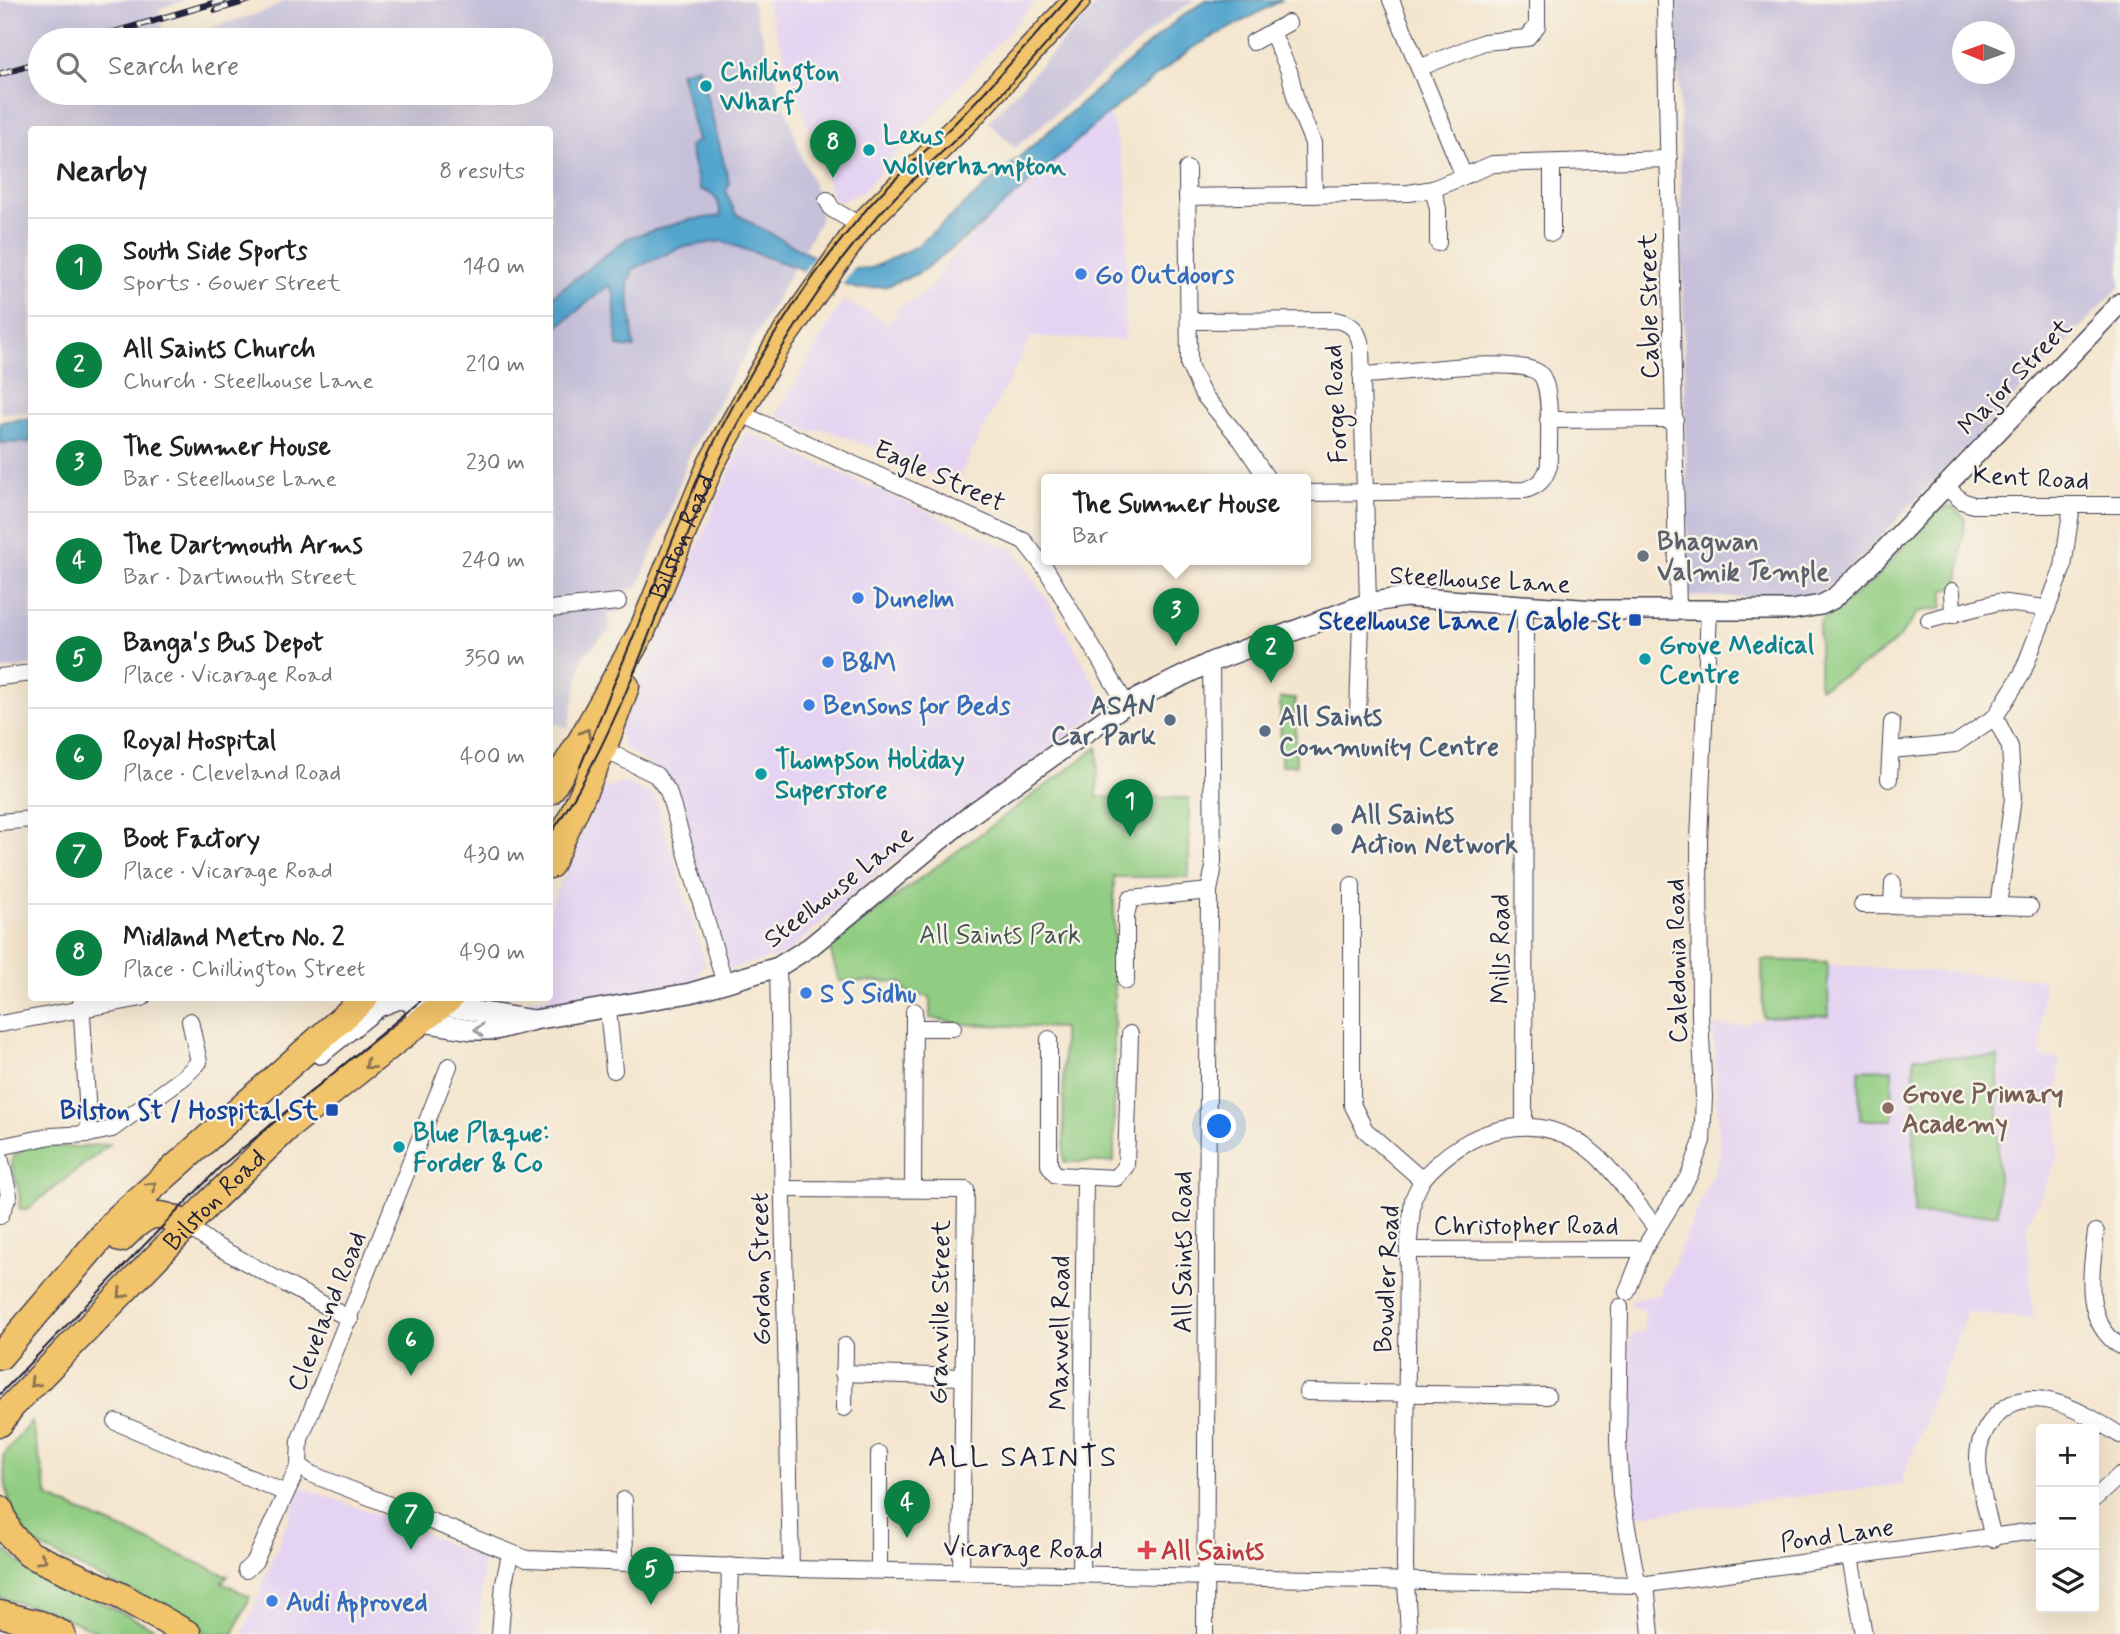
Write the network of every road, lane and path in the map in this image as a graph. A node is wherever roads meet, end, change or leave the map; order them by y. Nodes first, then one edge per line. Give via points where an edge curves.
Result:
1 (1077, 0) edge
2 (1391, 0) edge
3 (1538, 0) edge
4 (1665, 0) edge
5 (1288, 23) dead end
6 (1272, 32) junction
7 (1253, 42) dead end
8 (1419, 68) junction
9 (1669, 159) junction
10 (1552, 164) junction
11 (1187, 169) dead end
12 (1463, 174) junction
13 (1433, 189) junction
14 (1314, 195) junction
15 (1187, 198) junction
16 (827, 200) dead end
17 (861, 226) junction
18 (1552, 233) dead end
19 (1438, 243) dead end
20 (2120, 303) edge
21 (1189, 321) junction
22 (1361, 375) junction
23 (737, 412) junction
24 (1675, 419) junction
25 (1548, 420) junction
26 (1264, 474) edge
27 (1945, 486) junction
28 (1364, 493) junction
29 (1311, 494) edge
30 (2072, 505) junction
31 (2120, 505) edge
32 (1041, 563) edge
33 (1043, 565) edge
34 (1952, 592) dead end
35 (618, 602) dead end
36 (1363, 605) junction
37 (1525, 606) junction
38 (2045, 608) junction
39 (553, 609) edge
40 (1678, 611) junction
41 (1709, 611) junction
42 (1954, 615) junction
43 (1929, 620) dead end
44 (642, 631) junction
45 (1211, 662) junction
46 (28, 674) edge
47 (0, 677) edge
48 (1126, 704) junction
49 (1357, 713) dead end
50 (1995, 717) junction
51 (1892, 723) dead end
52 (603, 749) junction
53 (1891, 750) junction
54 (1889, 779) dead end
55 (553, 786) edge
56 (28, 819) edge
57 (0, 822) edge
58 (553, 857) edge
59 (1893, 883) dead end
60 (1352, 885) dead end
61 (1209, 891) junction
62 (1862, 905) dead end
63 (1892, 906) junction
64 (1998, 906) junction
65 (2030, 907) dead end
66 (778, 967) junction
67 (1126, 981) dead end
68 (725, 984) junction
69 (105, 1001) edge
70 (359, 1001) edge
71 (492, 1001) edge
72 (81, 1003) edge
73 (428, 1005) edge
74 (608, 1009) junction
75 (914, 1011) dead end
76 (502, 1015) junction
77 (534, 1020) junction
78 (190, 1021) dead end
79 (0, 1024) edge
80 (914, 1028) junction
81 (953, 1028) dead end
82 (1130, 1034) dead end
83 (1049, 1039) dead end
84 (289, 1066) junction
85 (449, 1066) dead end
86 (614, 1070) dead end
87 (1524, 1125) junction
88 (89, 1134) junction
89 (0, 1147) edge
90 (0, 1157) edge
91 (1085, 1177) junction
92 (1422, 1180) junction
93 (783, 1189) junction
94 (913, 1189) junction
95 (0, 1216) edge
96 (188, 1226) junction
97 (1656, 1228) junction
98 (2096, 1233) dead end
99 (170, 1245) junction
100 (214, 1245) junction
101 (1644, 1249) junction
102 (1408, 1250) junction
103 (350, 1319) junction
104 (845, 1346) dead end
105 (2120, 1346) edge
106 (5, 1352) edge
107 (844, 1373) junction
108 (962, 1377) junction
109 (1307, 1392) dead end
110 (1407, 1394) junction
111 (1547, 1396) dead end
112 (844, 1408) dead end
113 (116, 1422) dead end
114 (0, 1423) edge
115 (2120, 1435) edge
116 (879, 1454) dead end
117 (299, 1465) junction
118 (2117, 1483) edge
119 (286, 1493) junction
120 (2099, 1496) edge
121 (624, 1500) dead end
122 (0, 1509) edge
123 (2036, 1531) edge
124 (1993, 1539) junction
125 (510, 1554) junction
126 (1850, 1556) junction
127 (625, 1563) junction
128 (730, 1566) junction
129 (791, 1569) junction
130 (246, 1570) dead end
131 (879, 1570) junction
132 (961, 1572) junction
133 (1082, 1574) junction
134 (1205, 1576) junction
135 (1408, 1579) junction
136 (1640, 1584) junction
137 (0, 1614) edge
138 (62, 1634) edge
139 (188, 1634) edge
140 (500, 1634) edge
141 (728, 1634) edge
142 (1205, 1634) edge
143 (1409, 1634) edge
144 (1651, 1634) edge
145 (1864, 1634) edge

1 - 17 highway
2 - 8 street
3 - 8 street via 1537,26 1527,38 1484,42
4 - 9 street, Cable Street
5 - 6 street
6 - 7 street
6 - 14 street via 1313,143
8 - 12 street
9 - 10 street
9 - 24 street, Cable Street
10 - 12 street via 1493,164
10 - 18 street
11 - 15 street
12 - 13 street
13 - 14 street
13 - 19 street
14 - 15 street
15 - 21 street
16 - 17 street via 832,209
17 - 23 highway, Bilston Road
20 - 27 street, Major Street
21 - 22 street, Forge Road via 1344,322 1360,338
21 - 26 street via 1193,377
22 - 25 street via 1439,367 1526,366 1546,384
22 - 28 street, Forge Road
23 - 32 street, Eagle Street via 1024,541
23 - 44 highway, Bilston Road
24 - 25 street
24 - 40 street, Cable Street
25 - 28 street via 1549,466 1535,487
27 - 30 street, Kent Road via 1973,505
27 - 41 street, Steelhouse Lane via 1833,599 1791,610
28 - 29 street
28 - 36 street, Forge Road
30 - 31 street, Kent Road
30 - 38 street via 2063,567
33 - 48 street, Eagle Street
34 - 42 street
35 - 39 street
36 - 37 street, Steelhouse Lane via 1405,597
36 - 45 street, Steelhouse Lane
36 - 49 street, Forge Road
37 - 40 street, Steelhouse Lane
37 - 87 street, Mills Road
38 - 42 street via 1998,602
38 - 50 street via 2022,674
40 - 41 street, Steelhouse Lane
41 - 97 street, Caledonia Road via 1699,841 1704,1124 1690,1174
42 - 43 street
44 - 52 highway
55 -> 44 highway, Bilston Road
45 - 48 street, Steelhouse Lane
45 - 61 street, All Saints Road via 1213,867
46 - 47 street
48 - 66 street, Steelhouse Lane via 973,813 810,947
50 - 53 street via 1955,744
50 - 64 street via 2010,747 2013,798
51 - 53 street
52 - 58 highway
52 - 68 street via 656,775 668,791
53 - 54 street
56 - 57 street
59 - 63 street
60 - 92 street, Bowdler Road via 1352,1104 1365,1130
61 - 67 street via 1130,899
61 - 134 street, All Saints Road
62 - 63 street
63 - 64 street
64 - 65 street
66 - 68 street, Steelhouse Lane
66 - 93 street, Gordon Street
68 - 74 street, Steelhouse Lane
69 - 72 street
70 - 84 highway, Bilston Road
71 - 76 street
72 - 79 street
72 - 88 street
73 - 76 street, Steelhouse Lane
77 -> 73 street, Steelhouse Lane via 509,1029 482,1031
73 - 84 street, Steelhouse Lane via 389,1001 311,1062
73 -> 96 highway, Bilston Road via 289,1126
74 - 77 street, Steelhouse Lane
74 - 86 street
75 - 80 street, Granville Street
76 - 77 street, Steelhouse Lane
78 - 88 street via 199,1062 112,1129
80 - 81 street
80 - 94 street, Granville Street
82 - 91 street via 1126,1166 1116,1178
83 - 91 street via 1049,1165 1056,1175
106 -> 84 highway, Bilston Road via 118,1219
85 - 103 street, Cleveland Road
87 - 92 street via 1474,1138 1439,1160
87 - 97 street via 1582,1145 1598,1157
88 - 89 street via 51,1136
90 - 95 street via 9,1195
91 - 133 street, Maxwell Road
92 - 102 street, Bowdler Road via 1413,1199
93 - 94 street, Granville Street
93 - 129 street, Gordon Street
94 - 108 street, Granville Street via 966,1190
96 - 99 highway, Bilston Road
96 - 100 street
96 - 106 highway via 167,1214 142,1218 53,1311
97 - 101 street, Caledonia Road
98 - 105 street via 2094,1314 2104,1334
99 - 100 street via 187,1241
99 -> 114 highway, Bilston Road
100 - 103 street
101 - 102 street, Christopher Road
101 - 136 street, Caledonia Road via 1623,1300 1618,1443 1621,1495
102 - 110 street, Bowdler Road
103 - 117 street, Cleveland Road via 300,1439
104 - 107 street
107 - 108 street
107 - 112 street
108 - 132 street, Granville Street
109 - 110 street
110 - 111 street
110 - 135 street, Bowdler Road
113 - 119 street
115 - 124 street via 2046,1399 2018,1402 1995,1416 1980,1441 1978,1460
116 - 131 street
117 - 119 street, Cleveland Road
117 - 125 street, Vicarage Road via 311,1474
118 - 120 street
119 - 130 street, Cleveland Road via 255,1561
121 - 127 street
122 -> 139 highway via 9,1533 29,1554
123 - 124 street, Pond Lane
124 - 126 street, Pond Lane
125 - 127 street, Vicarage Road
125 - 140 street
126 - 136 street, Pond Lane
126 - 145 street
127 - 128 street, Vicarage Road
128 - 129 street, Vicarage Road
128 - 141 street
129 - 131 street, Vicarage Road
131 - 132 street, Vicarage Road
132 - 133 street, Vicarage Road
133 - 134 street, Vicarage Road
134 - 135 street, Vicarage Road
134 - 142 street, All Saints Road
135 - 136 street, Vicarage Road
135 - 143 street, Bowdler Road
136 - 144 street, Caledonia Road via 1647,1595
137 - 138 highway

